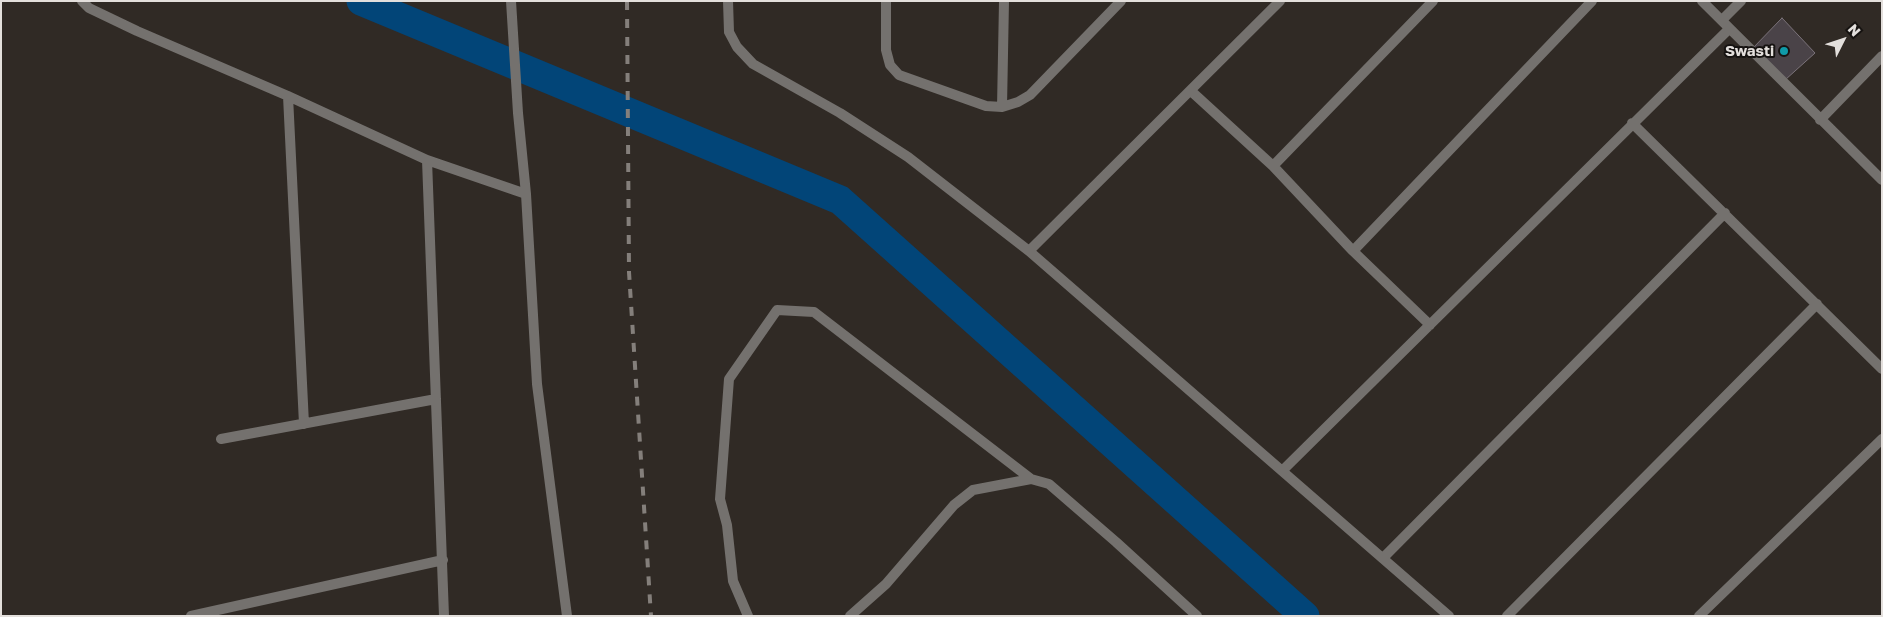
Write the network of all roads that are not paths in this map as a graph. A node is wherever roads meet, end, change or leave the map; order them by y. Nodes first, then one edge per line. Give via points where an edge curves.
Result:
1 (82, 1) edge
2 (511, 1) edge
3 (728, 1) edge
4 (886, 1) edge
5 (1004, 1) edge
6 (1122, 1) edge
7 (1280, 1) edge
8 (1433, 1) edge
9 (1592, 1) edge
10 (1702, 1) edge
11 (1741, 1) edge
12 (1722, 20) junction
13 (1729, 29) junction
14 (1882, 56) edge
15 (1190, 91) junction
16 (288, 96) junction
17 (1002, 107) junction
18 (1820, 120) junction
19 (1632, 124) junction
20 (427, 160) junction
21 (1273, 166) junction
22 (1882, 180) edge
23 (526, 194) junction
24 (1725, 213) junction
25 (1029, 251) junction
26 (1353, 251) junction
27 (1817, 304) junction
28 (1430, 325) junction
29 (1882, 369) edge
30 (436, 399) junction
31 (304, 424) junction
32 (221, 439) dead end
33 (1882, 439) edge
34 (1283, 470) junction
35 (1031, 479) junction
36 (1383, 558) junction
37 (443, 560) junction
38 (191, 616) edge
39 (444, 616) edge
40 (567, 616) edge
41 (748, 616) edge
42 (850, 616) edge
43 (1197, 616) edge
44 (1449, 616) edge
45 (1507, 616) edge
46 (1699, 616) edge

1 - 16 street via 88,8 137,31
2 - 23 street
3 - 25 street via 729,32 737,47 753,64 908,157
4 - 17 street via 886,50 890,65 899,75 986,106
5 - 17 street
6 - 17 street via 1030,95
7 - 15 street
8 - 21 street
9 - 26 street
10 - 12 street
11 - 12 street
12 - 13 street
13 - 18 street
13 - 19 street
14 - 18 street
15 - 21 street
15 - 25 street
16 - 20 street
16 - 31 street
18 - 22 street
19 - 24 street
19 - 28 street
20 - 23 street
20 - 30 street
21 - 26 street
23 - 40 street via 537,384
24 - 27 street
24 - 36 street
25 - 34 street
26 - 28 street
27 - 29 street
27 - 45 street
28 - 34 street
30 - 31 street
30 - 37 street
31 - 32 street
33 - 46 street
34 - 36 street
35 - 41 street via 814,312 777,310 729,379 720,499 733,581
35 - 42 street via 973,490 954,505 886,584
35 - 43 street via 1049,484
36 - 44 street
37 - 38 street
37 - 39 street

